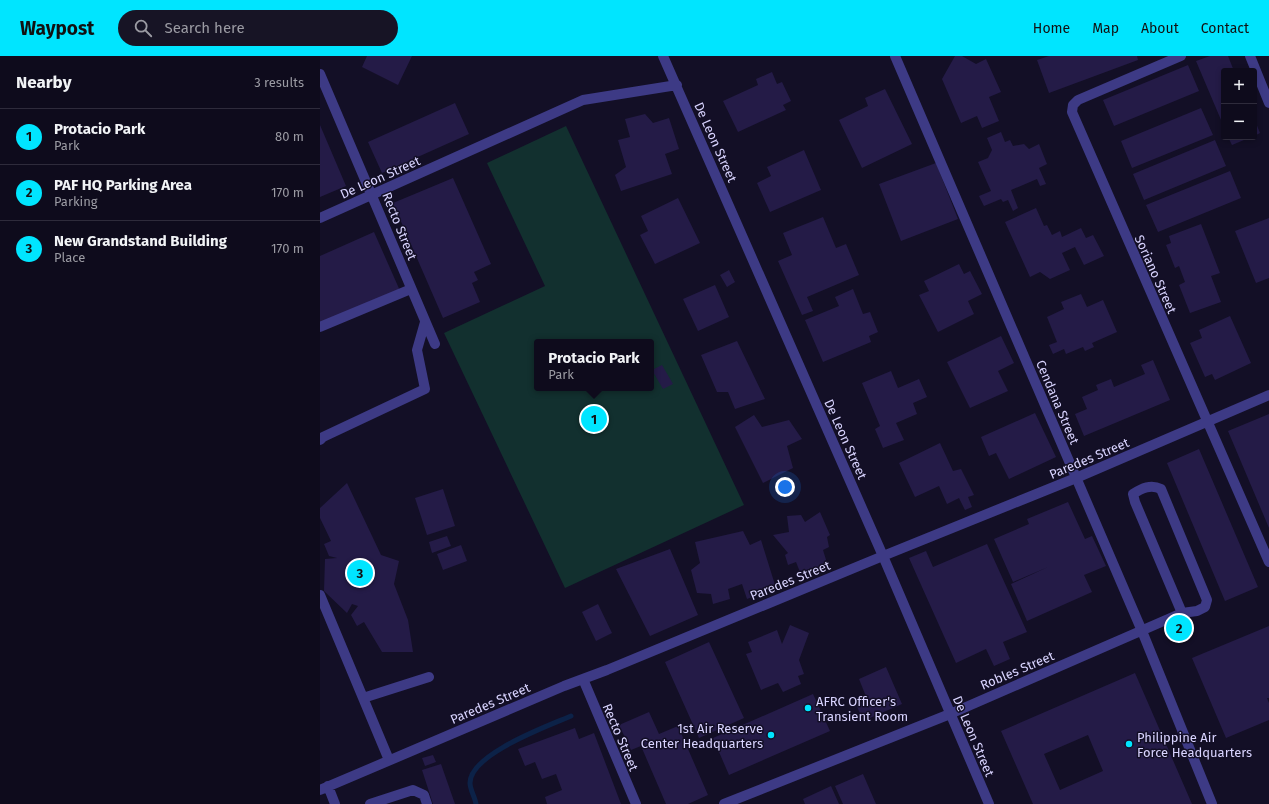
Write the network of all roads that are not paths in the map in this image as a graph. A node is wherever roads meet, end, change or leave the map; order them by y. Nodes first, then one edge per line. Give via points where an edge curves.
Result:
1 (663, 56) edge
2 (895, 56) edge
3 (1181, 56) edge
4 (1250, 56) edge
5 (320, 74) edge
6 (677, 85) junction
7 (1269, 103) edge
8 (373, 194) junction
9 (320, 218) edge
10 (412, 289) junction
11 (426, 322) junction
12 (320, 327) edge
13 (435, 344) dead end
14 (1269, 395) edge
15 (1207, 421) junction
16 (320, 440) edge
17 (1076, 478) junction
18 (883, 556) junction
19 (1269, 562) edge
20 (320, 595) edge
21 (1182, 613) junction
22 (1142, 631) junction
23 (429, 677) dead end
24 (583, 679) junction
25 (363, 698) junction
26 (950, 714) junction
27 (389, 760) junction
28 (324, 788) edge
29 (334, 804) edge
30 (370, 804) edge
31 (427, 804) edge
32 (636, 804) edge
33 (724, 804) edge
34 (989, 804) edge
35 (1212, 804) edge

1 - 6 lane, De Leon Street
2 - 17 lane, Cendana Street
3 - 15 lane, Soriano Street via 1078,100 1073,105 1072,112
4 - 7 lane
5 - 8 lane, Recto Street
6 - 8 lane, De Leon Street via 583,100
6 - 18 lane, De Leon Street
8 - 9 lane, De Leon Street
8 - 10 lane, Recto Street
10 - 11 lane, Recto Street
10 - 12 lane
11 - 13 lane, Recto Street
11 - 16 lane via 417,350 425,388
14 - 15 lane, Paredes Street
15 - 17 lane, Paredes Street
15 - 19 lane, Soriano Street
17 - 18 lane, Paredes Street
17 - 22 lane, Cendana Street
18 - 24 lane, Paredes Street
18 - 26 lane, De Leon Street
20 - 25 lane
21 - 21 lane, Robles Street via 1135,502 1133,494 1140,489 1154,486 1161,489 1207,600 1205,607
21 - 22 lane, Robles Street
22 - 26 lane, Robles Street
22 - 35 lane, Cendana Street
23 - 25 lane
24 - 27 lane, Paredes Street
24 - 32 lane, Recto Street
25 - 27 lane
26 - 33 lane, Robles Street
26 - 34 lane, De Leon Street
27 - 28 lane, Paredes Street
28 - 29 lane
30 - 31 lane via 413,790 424,794

